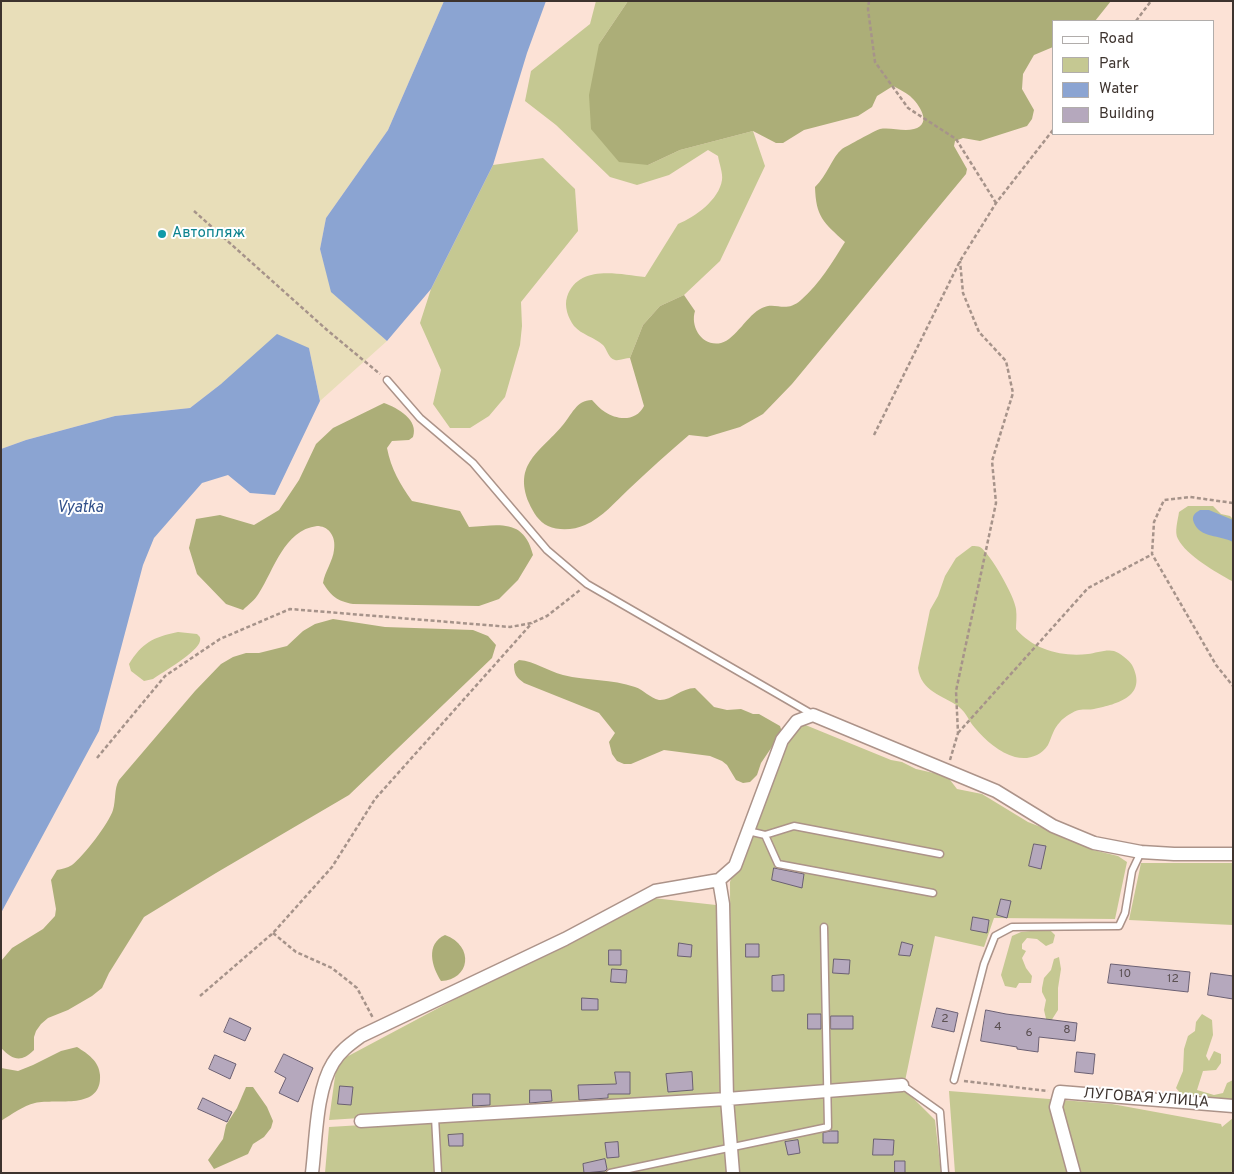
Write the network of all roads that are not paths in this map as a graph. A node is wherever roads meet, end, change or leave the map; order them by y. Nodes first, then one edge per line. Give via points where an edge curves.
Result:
1 (387, 380) road end
2 (813, 715) junction
3 (748, 830) junction
4 (765, 836) junction
5 (1141, 852) junction
6 (940, 854) dead end
7 (1233, 854) edge
8 (719, 880) junction
9 (934, 893) dead end
10 (824, 927) dead end
11 (954, 1080) road end
12 (902, 1085) joint
13 (827, 1090) junction
14 (727, 1099) junction
15 (1233, 1106) edge
16 (434, 1117) junction
17 (361, 1121) dead end
18 (730, 1147) junction
19 (312, 1173) edge
20 (438, 1173) edge
21 (610, 1173) edge
22 (733, 1173) edge
23 (945, 1173) edge
24 (1074, 1173) edge

1 - 2 lane via 420,418 472,463 547,550 587,584
2 - 3 street via 797,721 782,740
2 - 5 street via 996,791 1053,826 1094,843
3 - 4 lane
3 - 8 street via 734,866
4 - 6 lane via 794,826
4 - 9 lane via 778,864
5 - 7 street
5 - 11 lane via 1132,871 1125,913 1119,926 1012,927 995,936 984,964
8 - 14 street via 723,904
8 - 19 street via 655,891 361,1036 333,1062 325,1078
10 - 13 lane
12 - 13 street
12 - 23 lane via 940,1112
13 - 14 street
13 - 18 lane via 828,1127
14 - 16 street
14 - 18 street
15 - 24 street, ЛУГОВАЯ УЛИЦА via 1060,1092 1056,1107
16 - 17 street
16 - 20 lane
18 - 21 lane
18 - 22 street

